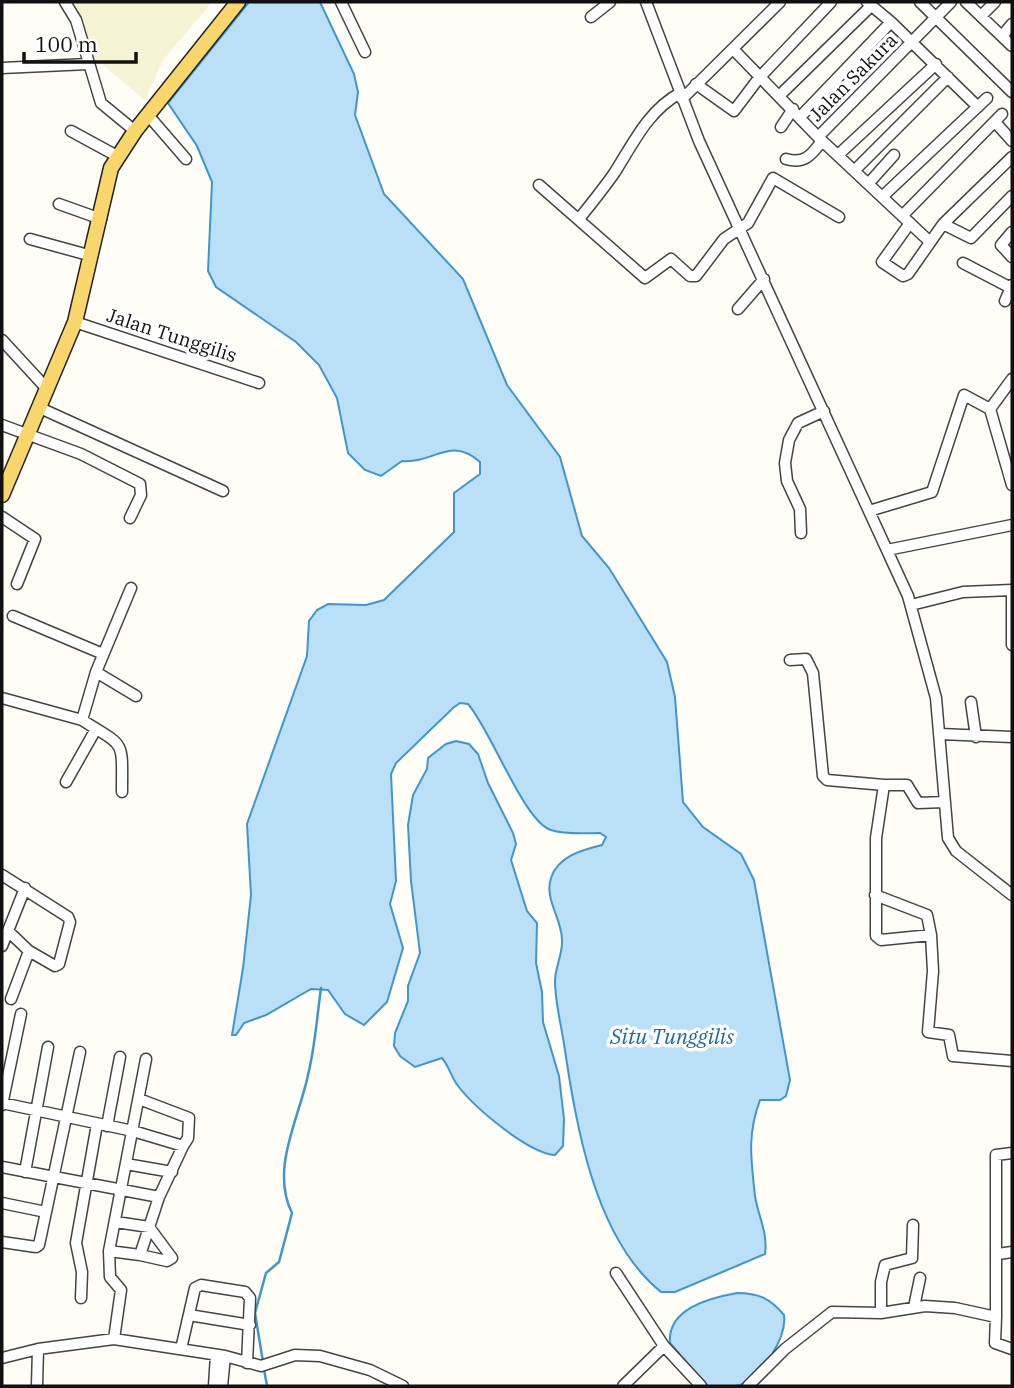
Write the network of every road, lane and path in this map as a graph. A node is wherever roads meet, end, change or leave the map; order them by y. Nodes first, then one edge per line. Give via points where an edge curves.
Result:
1 (65, 2) edge
2 (238, 2) edge
3 (341, 2) edge
4 (610, 2) edge
5 (646, 2) edge
6 (780, 2) edge
7 (831, 2) edge
8 (920, 2) edge
9 (951, 2) edge
10 (965, 2) edge
11 (995, 2) edge
12 (869, 4) edge
13 (981, 16) junction
14 (592, 18) dead end
15 (936, 18) junction
16 (891, 22) junction
17 (1012, 24) edge
18 (1002, 36) junction
19 (912, 42) junction
20 (1012, 46) edge
21 (733, 49) junction
22 (365, 52) dead end
23 (88, 64) junction
24 (936, 64) junction
25 (2, 68) edge
26 (948, 77) junction
27 (759, 78) junction
28 (696, 84) junction
29 (1012, 92) edge
30 (780, 95) junction
31 (681, 96) junction
32 (987, 98) dead end
33 (978, 107) junction
34 (797, 113) junction
35 (148, 115) junction
36 (781, 127) dead end
37 (71, 131) dead end
38 (135, 131) junction
39 (820, 139) junction
40 (1012, 141) edge
41 (894, 155) dead end
42 (117, 156) junction
43 (838, 156) junction
44 (1012, 157) edge
45 (186, 159) dead end
46 (786, 159) dead end
47 (854, 171) junction
48 (868, 184) junction
49 (539, 185) dead end
50 (882, 197) junction
51 (1012, 197) edge
52 (59, 204) dead end
53 (839, 217) dead end
54 (101, 219) junction
55 (579, 219) junction
56 (906, 220) junction
57 (943, 224) junction
58 (741, 230) junction
59 (1012, 232) edge
60 (30, 239) dead end
61 (929, 241) junction
62 (92, 256) junction
63 (1012, 257) edge
64 (963, 263) dead end
65 (764, 279) junction
66 (1012, 287) edge
67 (1005, 301) dead end
68 (738, 309) dead end
69 (75, 322) junction
70 (2, 341) edge
71 (1012, 379) edge
72 (258, 383) dead end
73 (48, 390) junction
74 (40, 408) junction
75 (990, 409) junction
76 (824, 411) junction
77 (2, 425) edge
78 (27, 436) junction
79 (1012, 485) edge
80 (223, 491) dead end
81 (2, 495) edge
82 (869, 511) junction
83 (2, 517) edge
84 (130, 518) dead end
85 (1012, 525) edge
86 (801, 533) dead end
87 (887, 550) junction
88 (17, 584) dead end
89 (131, 588) dead end
90 (1012, 590) edge
91 (911, 605) junction
92 (13, 616) dead end
93 (1012, 645) edge
94 (103, 654) junction
95 (790, 660) dead end
96 (96, 672) junction
97 (136, 696) dead end
98 (2, 698) edge
99 (971, 702) dead end
100 (82, 720) junction
101 (96, 729) junction
102 (940, 734) junction
103 (976, 737) junction
104 (1012, 737) edge
105 (66, 782) dead end
106 (884, 785) junction
107 (122, 792) dead end
108 (945, 802) junction
109 (2, 875) edge
110 (25, 888) junction
111 (875, 895) junction
112 (1012, 895) edge
113 (8, 931) junction
114 (931, 935) junction
115 (2, 946) edge
116 (29, 951) junction
117 (11, 999) dead end
118 (21, 1014) dead end
119 (48, 1047) dead end
120 (80, 1052) dead end
121 (120, 1057) dead end
122 (146, 1059) dead end
123 (1012, 1061) edge
124 (139, 1100) junction
125 (2, 1104) edge
126 (36, 1111) junction
127 (66, 1117) junction
128 (102, 1125) junction
129 (133, 1131) junction
130 (183, 1146) junction
131 (1012, 1153) edge
132 (126, 1164) junction
133 (2, 1167) edge
134 (172, 1171) junction
135 (25, 1172) junction
136 (54, 1178) junction
137 (87, 1185) junction
138 (120, 1192) junction
139 (159, 1197) junction
140 (2, 1203) edge
141 (46, 1212) junction
142 (116, 1222) junction
143 (913, 1225) dead end
144 (149, 1227) junction
145 (2, 1241) edge
146 (109, 1251) junction
147 (1012, 1252) edge
148 (998, 1254) junction
149 (140, 1255) junction
150 (616, 1273) dead end
151 (920, 1278) dead end
152 (81, 1298) dead end
153 (914, 1307) junction
154 (881, 1313) junction
155 (190, 1315) junction
156 (996, 1317) junction
157 (250, 1325) junction
158 (114, 1339) junction
159 (664, 1346) junction
160 (38, 1349) junction
161 (181, 1349) junction
162 (1012, 1349) edge
163 (220, 1355) junction
164 (2, 1358) edge
165 (247, 1363) junction
166 (37, 1386) edge
167 (214, 1386) edge
168 (222, 1386) edge
169 (403, 1386) edge
170 (623, 1386) edge
171 (701, 1386) edge
172 (748, 1386) edge

1 - 23 street via 76,20
2 - 35 main road
3 - 22 street
4 - 14 street
5 - 31 street
6 - 21 street
7 - 27 street
8 - 15 street
9 - 15 street, Jalan Sakura
10 - 13 street
11 - 13 street
12 - 16 street
12 - 30 street
13 - 18 street
15 - 19 street, Jalan Sakura
15 - 29 street
16 - 19 street
16 - 34 street
17 - 18 street
18 - 20 street
19 - 24 street
19 - 39 street, Jalan Sakura
21 - 27 street
21 - 28 street
23 - 25 street
23 - 38 street via 101,103
24 - 26 street
24 - 43 street
26 - 33 street
26 - 47 street
27 - 28 street via 733,111
27 - 30 street
28 - 31 street
30 - 34 street
31 - 55 street via 662,103 642,127
31 - 58 street
32 - 33 street
33 - 50 street
34 - 36 street
34 - 39 street
35 - 38 main road
35 - 45 street
37 - 42 street
38 - 42 main road
39 - 43 street
39 - 46 street, Jalan Sakura via 805,160
40 - 56 street via 998,118
41 - 48 street
42 - 54 main road via 107,179
43 - 47 street
44 - 57 street
47 - 48 street
48 - 50 street
49 - 55 street
50 - 56 street
51 - 57 street via 971,238
52 - 54 street
53 - 58 street via 773,178
54 - 62 main road
55 - 58 street via 645,278 671,260 696,276 724,239
56 - 61 street
56 - 61 street via 883,264 907,276
57 - 61 street
58 - 65 street
59 - 63 street via 1001,244
60 - 62 street
62 - 69 main road
64 - 66 street
65 - 68 street
65 - 76 street
66 - 67 street
69 - 72 street, Jalan Tunggilis
69 - 73 main road
70 - 73 street
71 - 75 street
73 - 74 main road
74 - 78 main road
74 - 80 street
75 - 79 street
75 - 82 street via 964,395 932,492
76 - 82 street
76 - 86 street via 798,422 786,452 786,474 800,509
77 - 78 street
78 - 81 main road
78 - 84 street via 81,454 140,484 141,495
82 - 87 street
83 - 88 street via 34,539
85 - 87 street
87 - 91 street
89 - 94 street
90 - 91 street via 963,592
90 - 93 street
91 - 102 street via 936,698
92 - 94 street
94 - 96 street
95 - 106 street via 806,660 813,673 827,780
96 - 97 street
96 - 100 street
98 - 100 street
99 - 103 street
100 - 101 street
101 - 105 street
101 - 107 street via 122,749
102 - 103 street
102 - 108 street
103 - 104 street
106 - 108 street via 908,785 918,803
106 - 111 street via 878,809
108 - 112 street via 951,843
109 - 110 street
110 - 113 street
110 - 116 street via 68,916 70,922 58,966
111 - 114 street via 927,915
111 - 114 street via 879,940
113 - 115 street
113 - 116 street
114 - 123 street via 928,1032 949,1035 953,1056
116 - 117 street
118 - 125 street
119 - 126 street
120 - 127 street
121 - 128 street
122 - 124 street
124 - 129 street
124 - 130 street via 189,1118
125 - 126 street
126 - 127 street
126 - 135 street
127 - 128 street
127 - 136 street
128 - 129 street
128 - 137 street
129 - 130 street
129 - 132 street
130 - 134 street
131 - 148 street via 996,1155
132 - 134 street
132 - 138 street
133 - 135 street
134 - 139 street
135 - 136 street
136 - 137 street
136 - 141 street
137 - 138 street
137 - 152 street via 76,1248 82,1272
138 - 139 street
138 - 142 street
139 - 144 street
140 - 141 street
141 - 145 street via 38,1246
142 - 144 street
142 - 146 street
143 - 154 street via 912,1258 889,1262 883,1270
144 - 149 street
144 - 149 street via 171,1260
146 - 149 street
146 - 158 street via 110,1278 121,1290
147 - 148 street
148 - 156 street
150 - 159 street
151 - 153 street
153 - 154 street
153 - 156 street via 955,1308
154 - 172 street via 832,1312
155 - 157 street
155 - 157 street via 195,1288 201,1285 249,1295
155 - 161 street
156 - 162 street via 995,1343
157 - 165 street
158 - 160 street
158 - 161 street
159 - 170 street
159 - 171 street
160 - 164 street
160 - 166 street
161 - 163 street
163 - 165 street
163 - 167 street
163 - 168 street
165 - 169 street via 320,1356 370,1370

